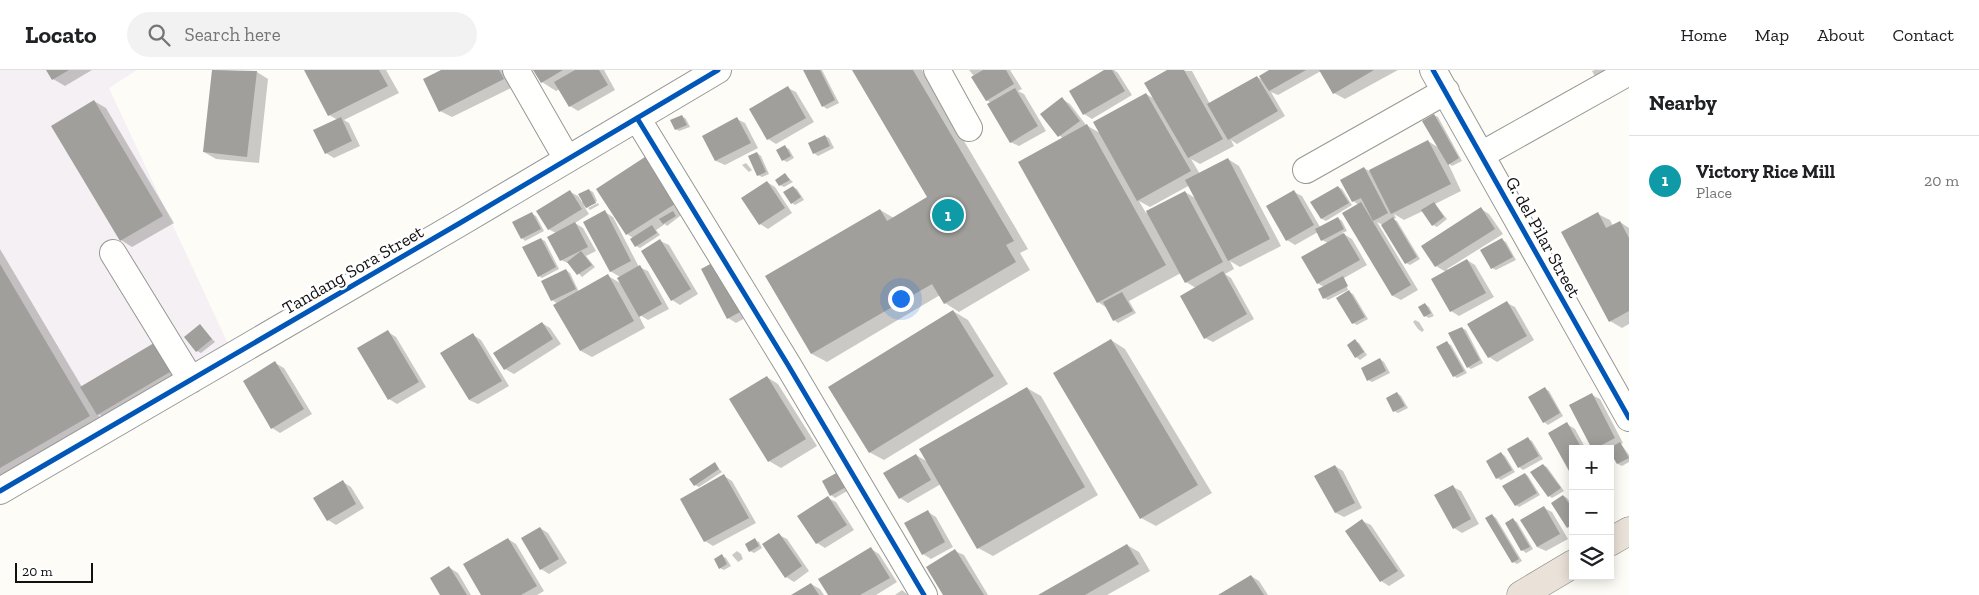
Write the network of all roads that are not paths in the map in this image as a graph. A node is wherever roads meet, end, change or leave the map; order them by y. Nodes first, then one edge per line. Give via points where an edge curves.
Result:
1 (516, 70) edge
2 (718, 70) edge
3 (937, 70) edge
4 (1629, 72) edge
5 (1439, 80) edge
6 (637, 118) junction
7 (969, 128) dead end
8 (1481, 155) junction
9 (567, 159) junction
10 (1306, 170) dead end
11 (113, 253) dead end
12 (191, 380) junction
13 (1629, 418) edge
14 (0, 491) edge
15 (1629, 531) edge
16 (1614, 540) edge
17 (1569, 566) edge
18 (924, 595) edge
19 (1521, 595) edge

1 - 9 street
2 - 6 street, Tandang Sora Street
3 - 7 street
4 - 8 street
5 - 8 street, G. del Pilar Street
5 - 10 street
6 - 9 street, Tandang Sora Street
6 - 18 street
8 - 13 street, G. del Pilar Street
9 - 12 street, Tandang Sora Street
11 - 12 street
12 - 14 street, Tandang Sora Street
15 - 16 highway
17 - 19 highway

